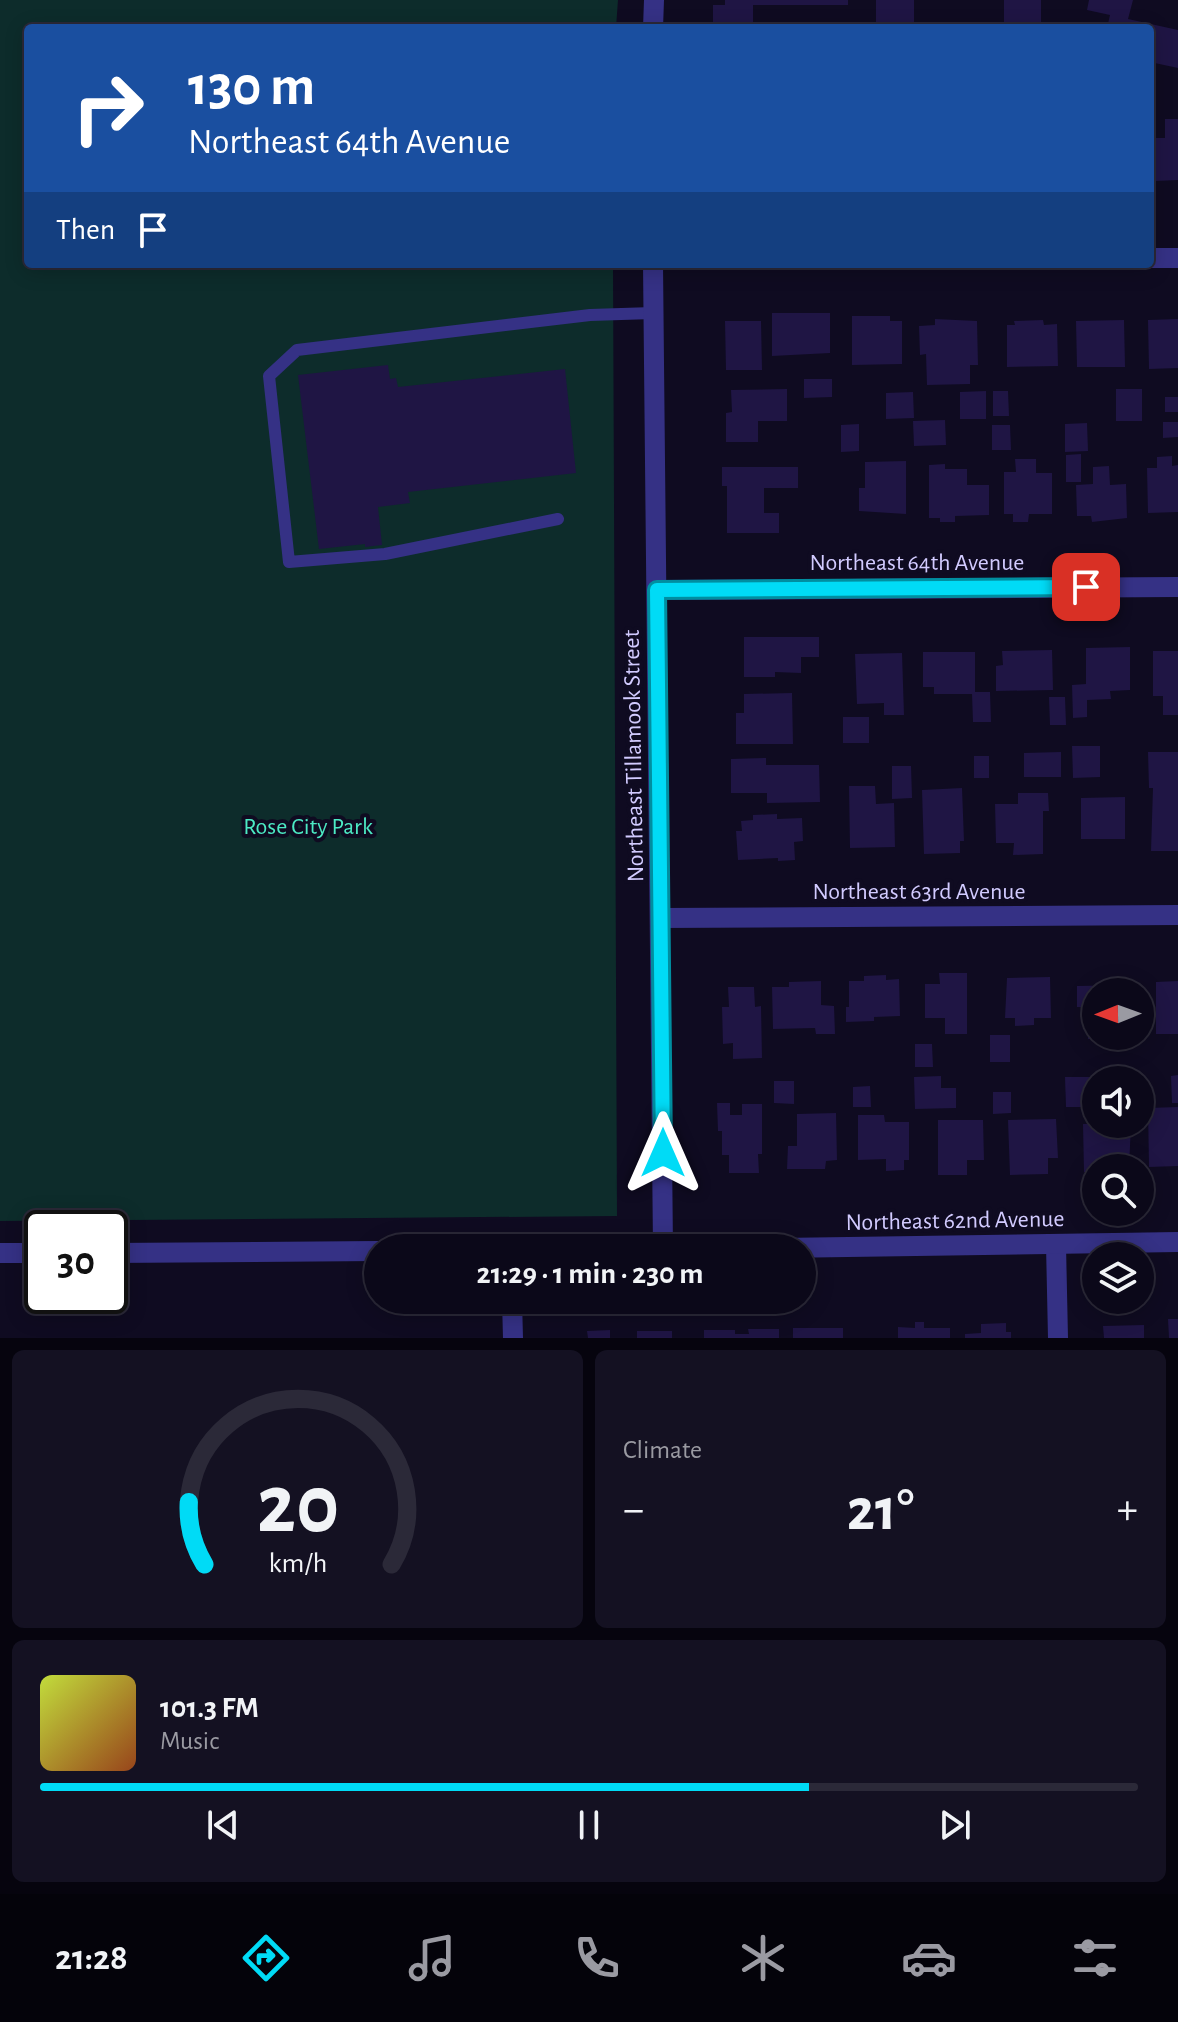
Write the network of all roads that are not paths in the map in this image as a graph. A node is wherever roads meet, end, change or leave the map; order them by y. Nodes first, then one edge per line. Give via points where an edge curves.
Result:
1 (654, 0) edge
2 (653, 24) edge
3 (1154, 258) edge
4 (1178, 258) edge
5 (653, 268) edge
6 (653, 313) junction
7 (558, 519) dead end
8 (1178, 587) edge
9 (657, 590) junction
10 (1178, 915) edge
11 (661, 918) junction
12 (663, 1234) edge
13 (1178, 1242) edge
14 (1056, 1245) junction
15 (816, 1248) edge
16 (364, 1251) edge
17 (0, 1253) edge
18 (24, 1253) edge
19 (128, 1253) edge
20 (512, 1314) edge
21 (513, 1338) edge
22 (1058, 1338) edge

1 - 2 street
3 - 4 street
5 - 6 street, Northeast Tillamook Street
6 - 7 lane via 590,315 297,350 269,376 289,562 385,554
6 - 9 street, Northeast Tillamook Street
8 - 9 street, Northeast 64th Avenue
9 - 11 street, Northeast Tillamook Street
10 - 11 street, Northeast 63rd Avenue
11 - 12 street, Northeast Tillamook Street
13 - 14 street, Northeast 62nd Avenue
14 - 15 street, Northeast 62nd Avenue
14 - 22 street
16 - 19 street
17 - 18 street
20 - 21 street

